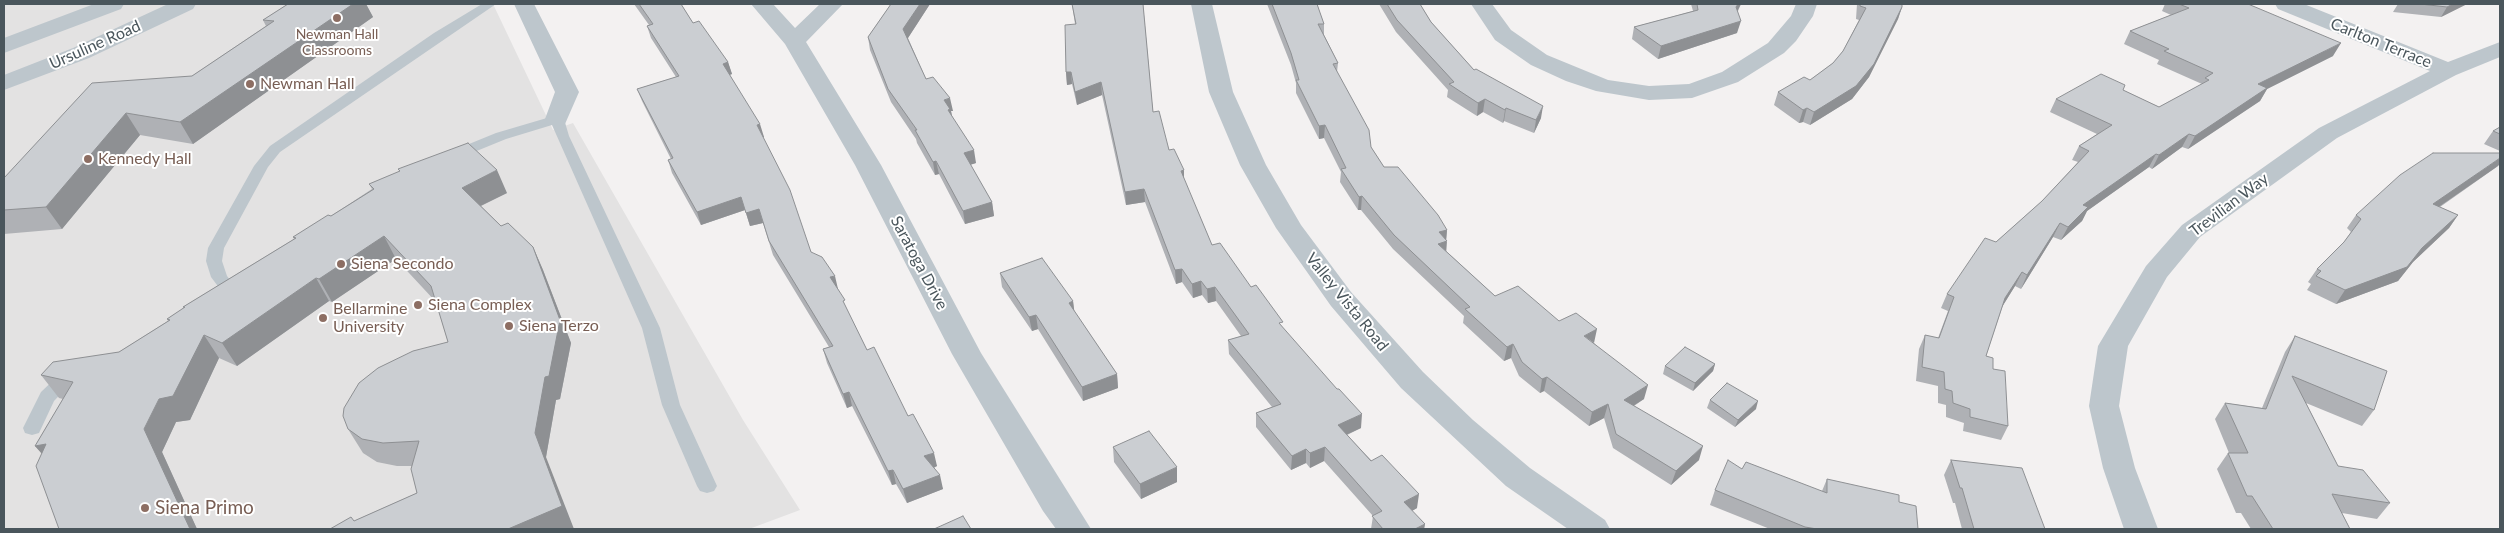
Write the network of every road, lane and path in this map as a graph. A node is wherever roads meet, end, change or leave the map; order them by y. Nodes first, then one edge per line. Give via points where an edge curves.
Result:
1 (113, 4) edge
2 (185, 4) edge
3 (490, 4) edge
4 (524, 4) edge
5 (762, 4) edge
6 (832, 4) edge
7 (1201, 4) edge
8 (1481, 4) edge
9 (1806, 4) edge
10 (2286, 4) edge
11 (794, 41) junction
12 (4, 46) edge
13 (2500, 49) edge
14 (2448, 70) junction
15 (4, 83) edge
16 (557, 119) junction
17 (442, 161) edge
18 (216, 302) edge
19 (87, 367) edge
20 (32, 428) dead end
21 (707, 486) dead end
22 (1074, 529) edge
23 (1594, 529) edge
24 (2141, 529) edge

1 - 12 street
2 - 15 street, Ursuline Road via 81,53
3 - 18 lane via 275,149 261,166 216,248 214,261 219,277 237,289
4 - 16 street via 567,92
5 - 11 street, Saratoga Drive
6 - 11 street
7 - 23 street, Valley Vista Road via 1221,92 1254,166 1289,228 1341,299 1412,380 1462,428 1518,477
8 - 9 street via 1503,34 1539,60 1604,86 1626,91 1671,93 1692,91 1717,83 1776,48 1802,16
10 - 14 street, Carlton Terrace
11 - 22 street, Saratoga Drive via 868,165 967,354
13 - 14 street, Trevilian Way
14 - 24 street, Trevilian Way via 2328,133 2191,231 2156,272 2113,346 2104,406 2119,468
16 - 17 lane via 501,136
16 - 21 lane via 565,143 651,328 671,405
19 - 20 lane via 70,375 47,397

